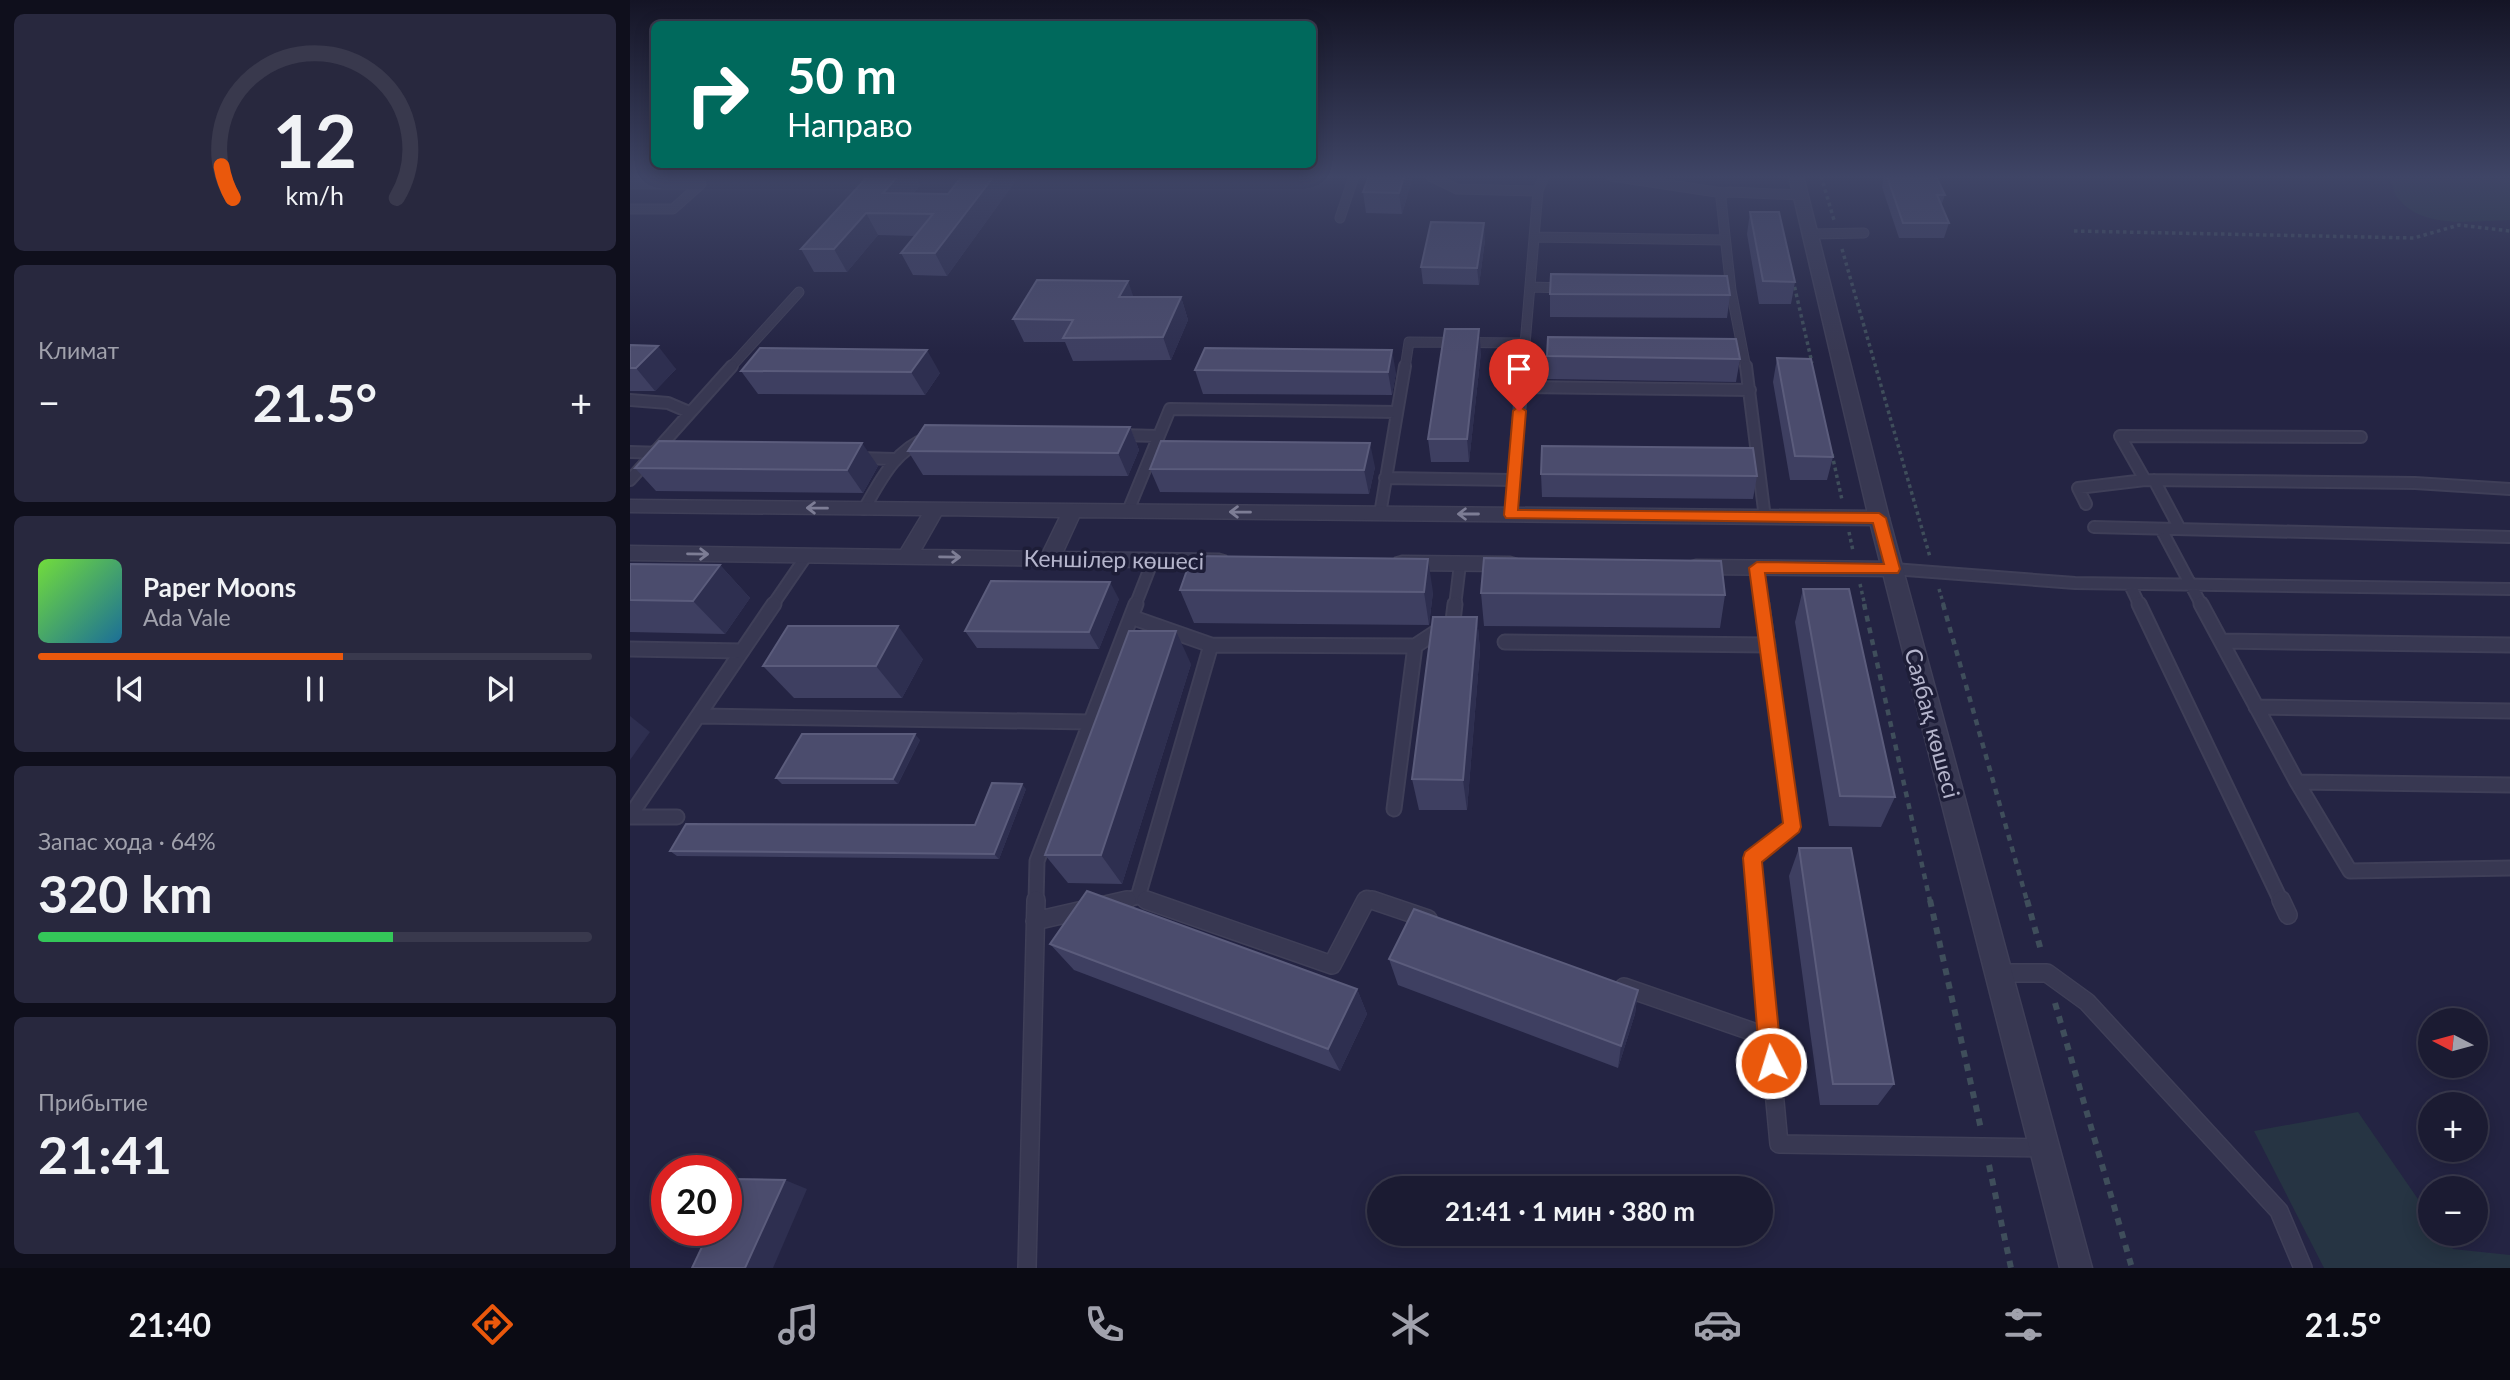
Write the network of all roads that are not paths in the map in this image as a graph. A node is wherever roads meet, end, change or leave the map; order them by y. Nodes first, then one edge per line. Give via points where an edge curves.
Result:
1 (1724, 235) edge
2 (1810, 235) edge
3 (1534, 237) joint
4 (1724, 240) junction
5 (1530, 287) junction
6 (1584, 288) edge
7 (1718, 290) edge
8 (1731, 290) junction
9 (799, 292) dead end
10 (1525, 343) junction
11 (1521, 387) junction
12 (1750, 390) junction
13 (630, 400) edge
14 (689, 412) junction
15 (1397, 412) junction
16 (1105, 435) edge
17 (935, 436) edge
18 (1158, 436) junction
19 (2361, 437) dead end
20 (630, 452) edge
21 (655, 452) junction
22 (682, 453) edge
23 (1376, 456) dead end
24 (1389, 456) junction
25 (1150, 457) junction
26 (1163, 457) edge
27 (842, 458) edge
28 (895, 459) junction
29 (1385, 478) junction
30 (630, 480) edge
31 (1513, 480) junction
32 (2149, 480) junction
33 (2510, 489) edge
34 (2086, 504) dead end
35 (630, 506) edge
36 (864, 509) junction
37 (935, 509) junction
38 (1072, 511) junction
39 (1129, 511) junction
40 (1380, 514) junction
41 (1511, 515) junction
42 (1765, 518) junction
43 (1879, 518) junction
44 (2094, 527) dead end
45 (2161, 529) junction
46 (2180, 529) junction
47 (2510, 537) edge
48 (630, 553) edge
49 (807, 555) junction
50 (907, 557) junction
51 (1050, 558) junction
52 (1153, 560) junction
53 (1237, 561) edge
54 (1376, 563) edge
55 (1460, 564) junction
56 (1527, 565) edge
57 (1676, 567) edge
58 (1757, 568) junction
59 (1893, 569) junction
60 (2130, 585) junction
61 (2192, 585) junction
62 (2510, 590) edge
63 (1131, 617) junction
64 (2222, 641) junction
65 (1506, 642) dead end
66 (1211, 645) junction
67 (1768, 645) junction
68 (2510, 645) edge
69 (1415, 646) junction
70 (630, 649) edge
71 (742, 651) junction
72 (2256, 707) junction
73 (2510, 711) edge
74 (698, 716) junction
75 (1090, 722) junction
76 (2297, 782) junction
77 (2510, 785) edge
78 (1394, 809) dead end
79 (630, 816) edge
80 (677, 817) dead end
81 (2510, 868) edge
82 (1138, 897) junction
83 (2288, 915) dead end
84 (1035, 921) junction
85 (1445, 925) edge
86 (1999, 973) junction
87 (1613, 983) edge
88 (1769, 1037) junction
89 (2045, 1148) junction
90 (1027, 1268) edge
91 (2076, 1268) edge
92 (2303, 1268) edge

1 - 4 lane
2 - 43 street, Саябақ көшесі
3 - 4 lane
3 - 5 lane
4 - 8 lane
5 - 6 lane
5 - 10 lane
7 - 8 lane
8 - 12 lane
9 - 14 lane
10 - 11 lane
10 - 15 lane via 1409,342
11 - 12 lane
11 - 31 lane
12 - 42 lane
13 - 14 lane via 668,403
14 - 21 lane
15 - 18 lane via 1170,409
15 - 24 lane
16 - 18 lane
17 - 28 lane via 914,442
18 - 25 lane
19 - 32 lane via 2120,436
20 - 21 lane
21 - 22 lane
21 - 30 lane
23 - 24 lane
24 - 29 lane
25 - 26 lane
25 - 39 lane
27 - 28 lane
28 - 36 lane
29 - 31 lane
29 - 40 lane
31 - 41 lane
32 - 33 lane via 2415,483
32 - 34 lane via 2078,488
32 - 46 lane
36 -> 35 street, Кеншілер көшесі
36 - 37 street, Кеншілер көшесі
37 - 38 street, Кеншілер көшесі
37 - 50 street
38 - 39 street, Кеншілер көшесі
38 - 51 street
40 -> 39 street, Кеншілер көшесі
41 -> 40 street, Кеншілер көшесі
41 - 42 street, Кеншілер көшесі
42 - 43 street, Кеншілер көшесі
43 - 59 street, Саябақ көшесі
44 - 45 lane
45 - 46 lane
45 - 61 lane
46 - 47 lane
48 -> 49 street, Кеншілер көшесі
49 - 50 street, Кеншілер көшесі
49 - 71 lane
50 -> 51 street, Кеншілер көшесі
51 - 52 street, Кеншілер көшесі
52 - 53 street, Кеншілер көшесі
52 - 63 lane
54 - 55 street
55 - 56 street
55 - 69 lane via 1453,621
57 - 58 street
58 - 59 street
58 - 67 lane
59 - 60 lane
59 - 86 street, Саябақ көшесі
60 - 61 lane
60 - 83 lane
61 - 62 lane
61 - 64 lane
63 - 66 lane
63 - 75 lane
64 - 68 lane
64 - 72 lane
65 - 67 lane
66 - 69 lane
66 - 82 lane
67 - 88 lane via 1792,827 1752,858
69 - 78 lane
70 - 71 lane
71 - 74 lane
72 - 73 lane
72 - 76 lane
74 - 75 lane
74 - 79 lane
75 - 84 lane via 1037,861
76 - 77 lane
76 - 81 lane via 2350,871
79 - 80 lane
82 - 84 lane
82 - 85 lane via 1332,965 1367,898
84 - 90 lane
86 - 89 street, Саябақ көшесі
86 - 92 lane via 2047,973 2087,1002 2279,1211
87 - 88 lane
88 - 89 lane via 1779,1144
89 - 91 street, Саябақ көшесі

